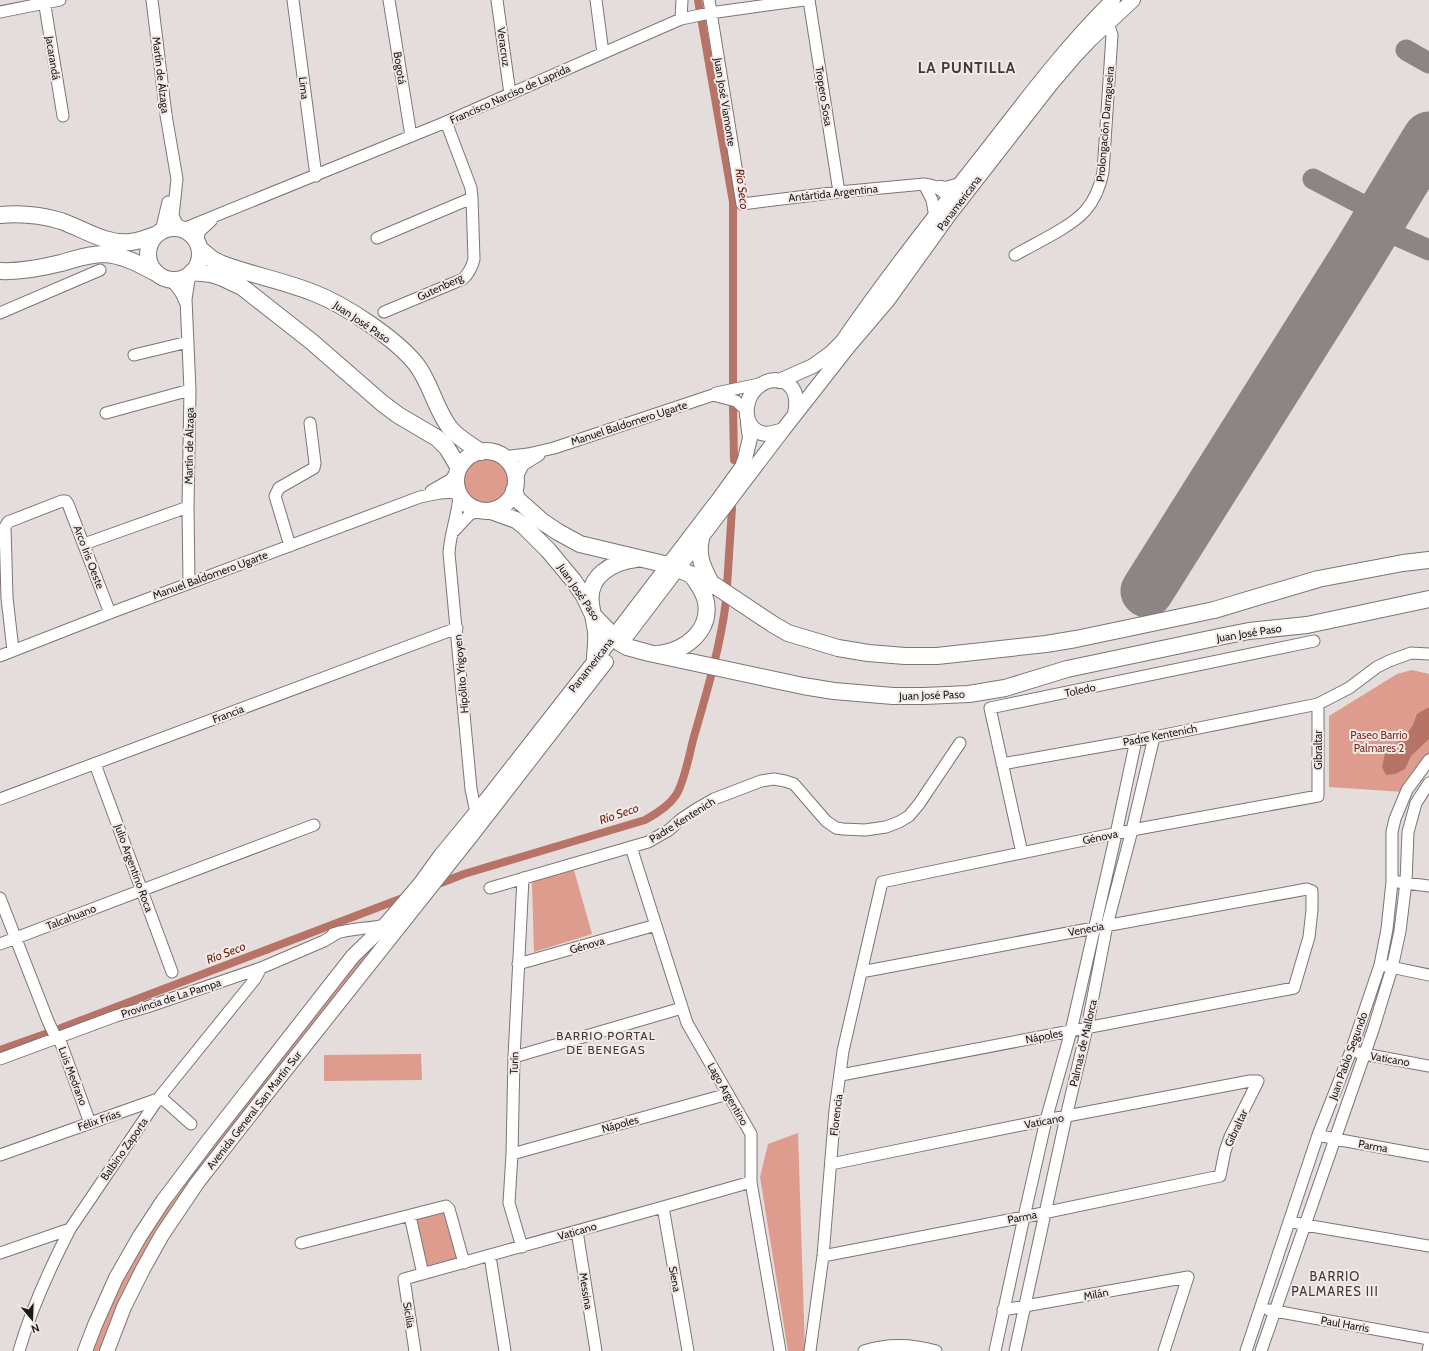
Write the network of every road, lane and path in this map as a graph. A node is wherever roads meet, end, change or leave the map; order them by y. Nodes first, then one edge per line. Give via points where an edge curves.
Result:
1 (60, 0) edge
2 (152, 0) edge
3 (293, 0) edge
4 (389, 0) edge
5 (497, 0) edge
6 (596, 0) edge
7 (682, 0) edge
8 (709, 0) edge
9 (804, 0) edge
10 (810, 0) edge
11 (1113, 0) edge
12 (1133, 0) edge
13 (44, 2) edge
14 (0, 12) edge
15 (710, 13) junction
16 (681, 19) junction
17 (1106, 24) junction
18 (603, 53) junction
19 (510, 94) junction
20 (62, 116) dead end
21 (446, 122) junction
22 (411, 136) junction
23 (172, 150) junction
24 (316, 176) junction
25 (924, 184) junction
26 (960, 185) junction
27 (940, 188) junction
28 (839, 192) junction
29 (472, 198) junction
30 (948, 200) junction
31 (742, 204) joint
32 (173, 212) junction
33 (222, 214) junction
34 (0, 215) edge
35 (942, 216) junction
36 (186, 227) junction
37 (158, 233) junction
38 (377, 238) dead end
39 (198, 245) junction
40 (1015, 255) dead end
41 (100, 270) dead end
42 (0, 271) edge
43 (191, 273) junction
44 (162, 276) junction
45 (187, 309) junction
46 (384, 312) dead end
47 (0, 313) edge
48 (188, 342) junction
49 (134, 355) dead end
50 (780, 381) junction
51 (764, 383) junction
52 (190, 390) junction
53 (704, 398) junction
54 (106, 413) dead end
55 (795, 414) junction
56 (747, 416) junction
57 (310, 423) dead end
58 (783, 430) junction
59 (554, 448) junction
60 (481, 452) junction
61 (503, 457) junction
62 (458, 470) junction
63 (515, 486) junction
64 (458, 494) junction
65 (420, 497) junction
66 (188, 507) junction
67 (486, 511) junction
68 (451, 535) junction
69 (701, 539) junction
70 (84, 544) junction
71 (290, 546) junction
72 (641, 558) junction
73 (1429, 560) edge
74 (679, 569) junction
75 (189, 583) junction
76 (711, 583) junction
77 (1429, 600) edge
78 (110, 613) junction
79 (593, 615) junction
80 (457, 628) junction
81 (617, 640) junction
82 (1314, 641) dead end
83 (13, 650) junction
84 (655, 654) junction
85 (1429, 654) edge
86 (0, 656) edge
87 (595, 660) junction
88 (1318, 704) junction
89 (1154, 737) junction
90 (1136, 740) junction
91 (960, 743) dead end
92 (1429, 760) edge
93 (95, 764) junction
94 (1002, 764) junction
95 (1429, 783) edge
96 (1406, 790) junction
97 (1425, 793) edge
98 (1318, 796) joint
99 (0, 799) edge
100 (476, 813) junction
101 (314, 825) dead end
102 (1132, 830) junction
103 (1116, 834) junction
104 (631, 847) junction
105 (1022, 854) junction
106 (523, 878) junction
107 (882, 882) joint
108 (1392, 882) junction
109 (1406, 882) junction
110 (428, 884) junction
111 (1429, 886) edge
112 (490, 888) dead end
113 (142, 889) junction
114 (0, 898) edge
115 (409, 903) junction
116 (385, 925) junction
117 (656, 925) junction
118 (1107, 925) junction
119 (1094, 928) junction
120 (339, 932) junction
121 (16, 938) junction
122 (0, 944) edge
123 (518, 964) junction
124 (1380, 965) junction
125 (261, 968) junction
126 (1392, 968) junction
127 (172, 972) dead end
128 (861, 972) junction
129 (1429, 975) edge
130 (1294, 988) joint
131 (682, 1008) junction
132 (116, 1016) junction
133 (1087, 1028) junction
134 (1071, 1031) junction
135 (54, 1034) junction
136 (1351, 1051) junction
137 (1364, 1055) junction
138 (514, 1058) junction
139 (0, 1059) edge
140 (1429, 1066) edge
141 (841, 1076) junction
142 (1258, 1081) joint
143 (728, 1094) junction
144 (158, 1099) junction
145 (236, 1106) junction
146 (249, 1115) junction
147 (1066, 1117) junction
148 (1046, 1120) junction
149 (90, 1123) junction
150 (192, 1124) dead end
151 (1318, 1135) junction
152 (1334, 1139) junction
153 (512, 1154) junction
154 (0, 1155) edge
155 (1429, 1156) edge
156 (830, 1164) junction
157 (1220, 1176) joint
158 (751, 1182) junction
159 (663, 1208) junction
160 (1045, 1213) junction
161 (410, 1216) junction
162 (1024, 1217) junction
163 (1289, 1221) junction
164 (1305, 1226) junction
165 (70, 1229) junction
166 (577, 1231) junction
167 (301, 1243) dead end
168 (1429, 1246) edge
169 (522, 1247) junction
170 (0, 1253) edge
171 (490, 1256) junction
172 (823, 1256) junction
173 (126, 1260) junction
174 (464, 1263) junction
175 (143, 1268) junction
176 (423, 1274) junction
177 (404, 1279) joint
178 (1024, 1307) junction
179 (1261, 1307) junction
180 (1003, 1310) junction
181 (1275, 1312) junction
182 (1429, 1339) edge
183 (1429, 1346) edge
184 (19, 1351) edge
185 (85, 1351) edge
186 (107, 1351) edge
187 (415, 1351) edge
188 (505, 1351) edge
189 (596, 1351) edge
190 (688, 1351) edge
191 (780, 1351) edge
192 (810, 1351) edge
193 (864, 1351) edge
194 (936, 1351) edge
195 (995, 1351) edge
196 (1015, 1351) edge
197 (1164, 1351) edge
198 (1246, 1351) edge
199 (1261, 1351) edge
200 (1428, 1351) edge

1 - 13 street
2 - 23 street, Martín de Álzaga
3 - 24 street, Lima
4 - 22 street, Bogotá
5 - 19 street, Veracruz
6 - 18 street
7 - 16 street
8 - 15 street, Juan José Viamonte
9 - 15 street, Francisco Narciso de Laprida
10 - 28 street, Tropero Sosa
11 - 26 main road, Panamericana via 1065,51
12 - 17 main road, Panamericana
13 - 14 street
13 - 20 street, Jacarandá
15 - 16 street, Francisco Narciso de Laprida
15 - 31 street, Juan José Viamonte
16 - 18 street, Francisco Narciso de Laprida
17 - 35 main road, Panamericana via 1074,57
17 - 40 street, Prolongación Darragueira via 1112,35 1101,184 1085,212 1071,223
18 - 19 street, Francisco Narciso de Laprida
19 - 21 street, Francisco Narciso de Laprida
21 - 22 street, Francisco Narciso de Laprida
21 - 29 street, Gutenberg
22 - 24 street, Francisco Narciso de Laprida
23 - 32 street, Martín de Álzaga via 177,179
23 - 37 street, Martín de Álzaga via 171,185 165,216
24 - 33 street, Francisco Narciso de Laprida
25 - 27 street, Antártida Argentina
25 - 28 street, Antártida Argentina
25 - 35 street
26 - 27 main road
26 - 30 main road, Panamericana
27 - 30 street
28 - 31 street, Antártida Argentina
29 - 38 street
29 - 46 street, Gutenberg via 474,259 470,273 463,279
30 - 35 main road, Panamericana
32 - 36 street
32 - 36 street via 176,222
33 - 36 street, Francisco Narciso de Laprida
33 - 39 street, Francisco Narciso de Laprida via 200,231
34 - 37 highway via 27,214 44,217 104,239 121,242 132,242
35 - 50 main road, Panamericana via 831,354 813,366
35 - 55 main road, Panamericana via 888,300
36 - 37 highway via 172,227
36 - 39 highway, Juan José Paso
37 - 44 highway via 149,244 148,257 149,262
39 - 43 highway via 198,264
39 - 60 highway, Juan José Paso via 212,259 222,264 314,293 338,304 375,328 415,363 428,383 449,427
41 - 47 street
42 - 44 highway via 34,269 103,254 129,260
43 - 44 highway via 181,279
43 - 45 street, Martín de Álzaga
43 - 62 highway via 223,278 246,291 312,342 382,404 436,438 447,448
44 - 45 street, Martín de Álzaga via 182,292
45 - 48 street, Martín de Álzaga
48 - 49 street
48 - 52 street, Martín de Álzaga
50 - 51 main road, Panamericana
50 - 55 main road via 789,384 795,393
51 - 53 street, Manuel Baldomero Ugarte
51 - 56 main road, Panamericana via 753,391 747,403
52 - 54 street
52 - 66 street, Martín de Álzaga
53 - 56 street, Manuel Baldomero Ugarte via 714,395 736,401 742,405
53 - 59 street, Manuel Baldomero Ugarte
55 - 58 main road, Panamericana
56 - 58 main road via 756,431 762,434
56 - 74 main road, Panamericana via 750,438 742,467 718,500
57 - 71 street via 314,468 278,488 275,496
58 - 69 main road, Panamericana
59 - 61 street, Manuel Baldomero Ugarte
59 - 63 street, Manuel Baldomero Ugarte via 523,465
60 - 61 highway
60 - 62 highway via 466,459
61 - 63 highway via 514,471
62 - 64 highway
62 - 65 street, Manuel Baldomero Ugarte via 444,484
63 - 67 highway via 506,503
63 - 72 highway via 518,498 525,507 570,539 580,544
64 - 65 street, Manuel Baldomero Ugarte via 440,493
64 - 67 highway via 470,507
64 - 68 street, Hipólito Yrigoyen via 457,512
65 - 71 street, Manuel Baldomero Ugarte
66 - 70 street
66 - 75 street, Martín de Álzaga
67 - 68 street via 470,514
67 - 79 highway, Juan José Paso via 516,520 548,550 573,580
68 - 80 street, Hipólito Yrigoyen via 450,553
69 - 74 main road, Panamericana
69 - 76 highway via 699,557
70 - 78 street, Arco Iris Oeste
70 - 83 street, Arco Iris Oeste via 66,501 8,522 4,527 7,598
71 - 75 street, Manuel Baldomero Ugarte
72 - 74 highway
72 - 79 highway via 616,563 599,575 592,586 590,603
73 - 76 highway via 1318,580 1214,610 1076,639 937,656 868,653 811,641 774,625
74 - 76 highway
74 - 81 main road, Panamericana
74 - 84 highway via 699,585 706,601 702,628 687,645 674,651
75 - 78 street, Manuel Baldomero Ugarte
77 - 84 highway, Juan José Paso via 1306,625 1219,637 1067,669 1005,688 969,694 916,696 857,693 803,686
78 - 83 street, Manuel Baldomero Ugarte
79 - 81 highway, Juan José Paso
79 - 87 highway via 596,635
80 - 93 street, Francia
80 - 100 street, Hipólito Yrigoyen via 471,789
81 - 84 highway, Juan José Paso via 627,647
81 - 87 main road, Panamericana
81 - 110 main road, Panamericana
82 - 94 street, Toledo via 990,708
83 - 86 street, Manuel Baldomero Ugarte
85 - 88 street via 1411,653 1389,661 1349,688
87 - 100 main road, Panamericana
88 - 89 street, Padre Kentenich
88 - 98 street, Gibraltar
89 - 90 street, Padre Kentenich
89 - 102 street, Palmas de Mallorca
90 - 94 street, Padre Kentenich
90 - 103 street, Palmas de Mallorca
91 - 104 street, Padre Kentenich via 909,816 886,827 865,830 836,828 826,821 794,784 774,779 761,781 714,799 669,830 648,842
92 - 96 street, Juan Pablo Segundo
93 - 99 street, Francia
93 - 113 street, Julio Argentino Roca
94 - 105 street, Toledo
95 - 97 street, Juan Pablo Segundo
96 - 97 street
96 - 108 street, Juan Pablo Segundo via 1392,832
97 - 109 street, Juan Pablo Segundo via 1416,803 1408,832
98 - 102 street, Génova
100 - 110 main road, Panamericana via 441,855
101 - 113 street, Talcahuano
102 - 103 street, Génova
102 - 118 street, Palmas de Mallorca
103 - 105 street, Génova
103 - 119 street, Palmas de Mallorca
104 - 106 street, Padre Kentenich
104 - 117 street, Lago Argentino
105 - 107 street, Génova
106 - 112 street, Padre Kentenich
106 - 123 street, Turín
107 - 128 street, Florencia
108 - 109 street
108 - 124 street, Juan Pablo Segundo
109 - 111 street
109 - 126 street, Juan Pablo Segundo
110 - 115 main road, Avenida General San Martín Sur
113 - 121 street, Talcahuano
113 - 127 street, Julio Argentino Roca
114 - 121 street, Luis Medrano
115 - 116 main road, Avenida General San Martín Sur
115 - 146 main road, Avenida General San Martín Sur
116 - 120 street
116 - 145 main road, Avenida General San Martín Sur via 353,956
117 - 123 street, Génova
117 - 131 street, Lago Argentino
118 - 119 street, Venecia
118 - 130 street, Venecia via 1307,889 1312,891 1309,937
118 - 133 street, Palmas de Mallorca
119 - 128 street, Venecia
119 - 134 street, Palmas de Mallorca
120 - 125 street, Provincia de La Pampa
120 - 132 street
121 - 122 street, Talcahuano
121 - 135 street, Luis Medrano
123 - 138 street, Turín
124 - 126 street
124 - 136 street, Juan Pablo Segundo
125 - 132 street, Provincia de La Pampa
125 - 144 street, Balbino Zaporta via 255,979
126 - 129 street
126 - 137 street, Juan Pablo Segundo
128 - 141 street, Florencia
130 - 133 street, Nápoles
131 - 138 street
131 - 143 street, Lago Argentino via 687,1023
132 - 135 street, Provincia de La Pampa
133 - 134 street, Nápoles
133 - 147 street, Palmas de Mallorca
134 - 141 street, Nápoles
134 - 148 street, Palmas de Mallorca
135 - 139 street, Provincia de La Pampa
135 - 149 street, Luis Medrano
136 - 137 street, Vaticano
136 - 151 street, Juan Pablo Segundo
137 - 140 street, Vaticano
137 - 152 street, Juan Pablo Segundo
138 - 153 street, Turín
141 - 156 street, Florencia
142 - 147 street, Vaticano
142 - 157 street, Gibraltar via 1230,1137
143 - 153 street, Nápoles
143 - 158 street, Lago Argentino via 751,1134
144 - 149 street, Félix Frías
144 - 150 street via 164,1100
144 - 165 street, Balbino Zaporta
145 - 146 main road
145 - 173 main road, Avenida General San Martín Sur via 164,1201
146 - 175 main road, Avenida General San Martín Sur via 183,1203
147 - 148 street, Vaticano
147 - 160 street, Palmas de Mallorca
148 - 156 street, Vaticano
148 - 162 street, Palmas de Mallorca
149 - 154 street, Félix Frías
151 - 152 street, Parma
151 - 163 street, Juan Pablo Segundo
152 - 155 street, Parma
152 - 164 street, Juan Pablo Segundo
153 - 169 street, Turín via 509,1203
156 - 172 street, Florencia
157 - 160 street, Parma
158 - 159 street, Vaticano
158 - 191 street, Lago Argentino
159 - 166 street, Vaticano
159 - 190 street, Siena
160 - 162 street, Parma
160 - 178 street, Palmas de Mallorca
161 - 167 street
161 - 174 street via 446,1206
161 - 176 street
162 - 172 street, Parma
162 - 180 street, Palmas de Mallorca
163 - 164 street
163 - 179 street, Juan Pablo Segundo
164 - 168 street
164 - 181 street, Juan Pablo Segundo
165 - 170 street
165 - 184 street, Balbino Zaporta via 40,1294
166 - 169 street, Vaticano
166 - 189 street, Messina
169 - 171 street, Vaticano
171 - 174 street, Vaticano
171 - 188 street
172 - 192 street, Florencia
173 - 175 main road
173 - 185 main road, Avenida General San Martín Sur
174 - 176 street, Vaticano
175 - 186 main road, Avenida General San Martín Sur
176 - 177 street, Vaticano
177 - 187 street, Sicilia
178 - 180 street, Milán
178 - 196 street, Palmas de Mallorca
178 - 197 street, Milán via 1188,1277
179 - 181 street, Paul Harris
179 - 198 street, Juan Pablo Segundo
180 - 195 street, Palmas de Mallorca
181 - 182 street, Paul Harris
181 - 199 street, Juan Pablo Segundo
183 - 200 street
193 - 194 street via 896,1344

